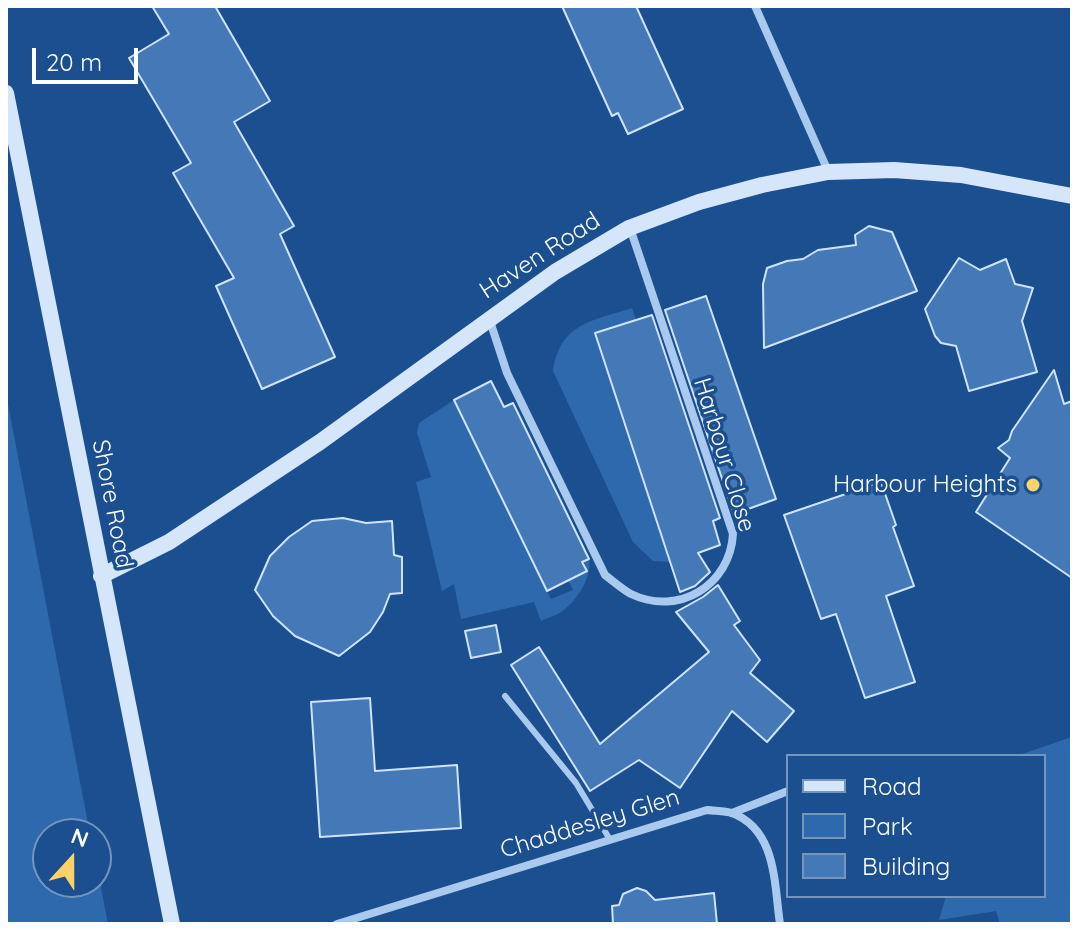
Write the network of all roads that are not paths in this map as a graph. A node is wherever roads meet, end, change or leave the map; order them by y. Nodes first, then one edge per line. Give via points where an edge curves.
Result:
1 (755, 6) edge
2 (6, 93) edge
3 (828, 172) junction
4 (1072, 196) edge
5 (629, 228) junction
6 (489, 318) junction
7 (101, 576) junction
8 (505, 696) dead end
9 (786, 792) edge
10 (732, 813) junction
11 (609, 838) junction
12 (172, 924) edge
13 (337, 924) edge
14 (780, 924) edge

1 - 3 street
2 - 7 main road, Shore Road
3 - 4 main road, Haven Road via 961,175
3 - 5 main road, Haven Road via 699,202
5 - 6 main road, Haven Road
5 - 6 street, Harbour Close via 733,534 724,568 702,590 671,601 650,599 632,595 605,575 507,373
6 - 7 main road, Haven Road via 320,442 169,542
7 - 12 main road, Shore Road
8 - 11 lane via 576,783
9 - 10 street, Chaddesley Glen
10 - 11 street, Chaddesley Glen via 707,810
10 - 14 street via 758,829 770,852
11 - 13 street, Chaddesley Glen

